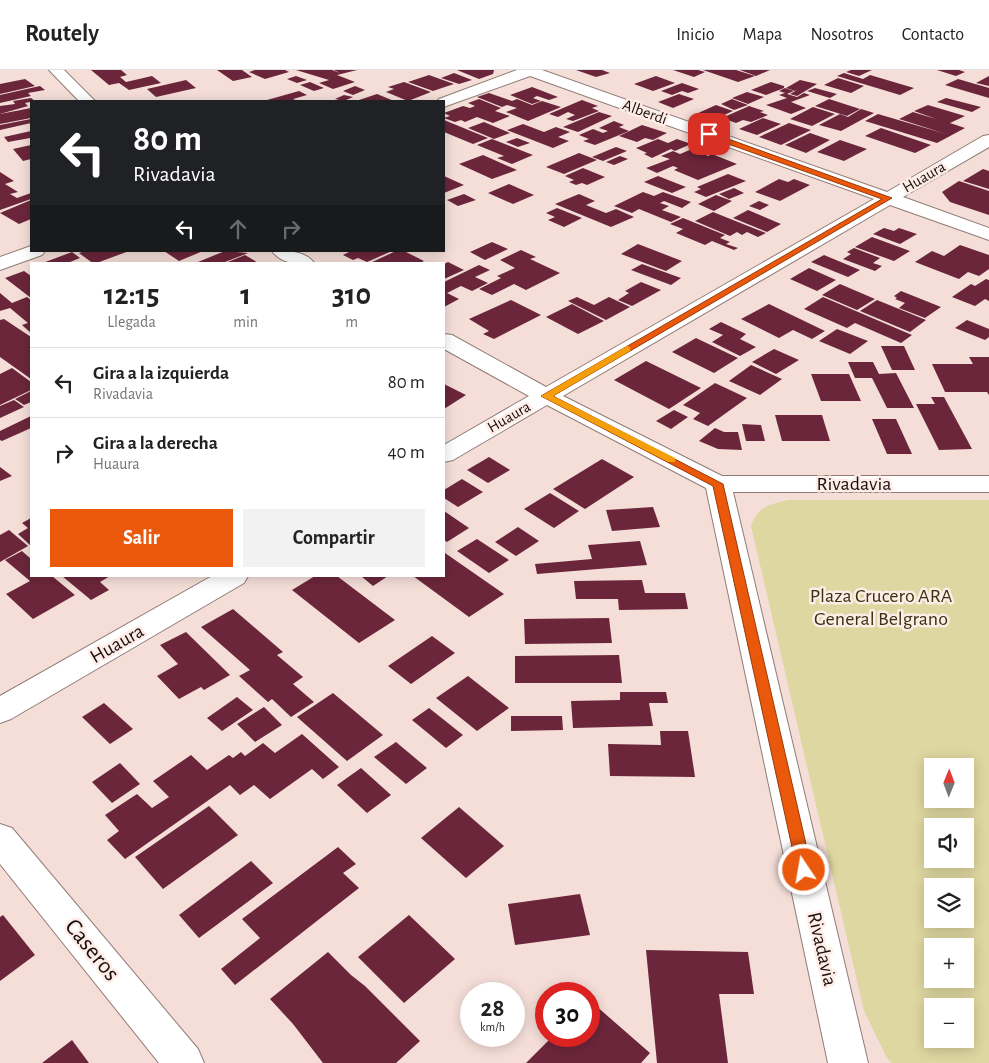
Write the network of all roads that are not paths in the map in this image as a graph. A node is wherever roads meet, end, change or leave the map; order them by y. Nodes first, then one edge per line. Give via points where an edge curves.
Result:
1 (56, 70) edge
2 (529, 70) edge
3 (86, 100) edge
4 (445, 102) edge
5 (989, 140) edge
6 (888, 198) junction
7 (989, 234) edge
8 (31, 252) edge
9 (284, 252) edge
10 (301, 262) edge
11 (0, 264) edge
12 (445, 341) edge
13 (546, 396) junction
14 (445, 454) edge
15 (718, 484) junction
16 (989, 484) edge
17 (232, 577) edge
18 (0, 711) edge
19 (0, 838) edge
20 (184, 1063) edge
21 (848, 1063) edge

1 - 3 street
2 - 4 street
2 - 6 street, Alberdi
5 - 6 street, Huaura
6 - 7 street, Alberdi
6 - 13 street, Huaura
8 - 11 street
9 - 10 street
12 - 13 street, Rivadavia
13 - 14 street, Huaura
13 - 15 street, Rivadavia
15 - 16 street, Rivadavia
15 - 21 street, Rivadavia
17 - 18 street, Huaura
19 - 20 street, Caseros

